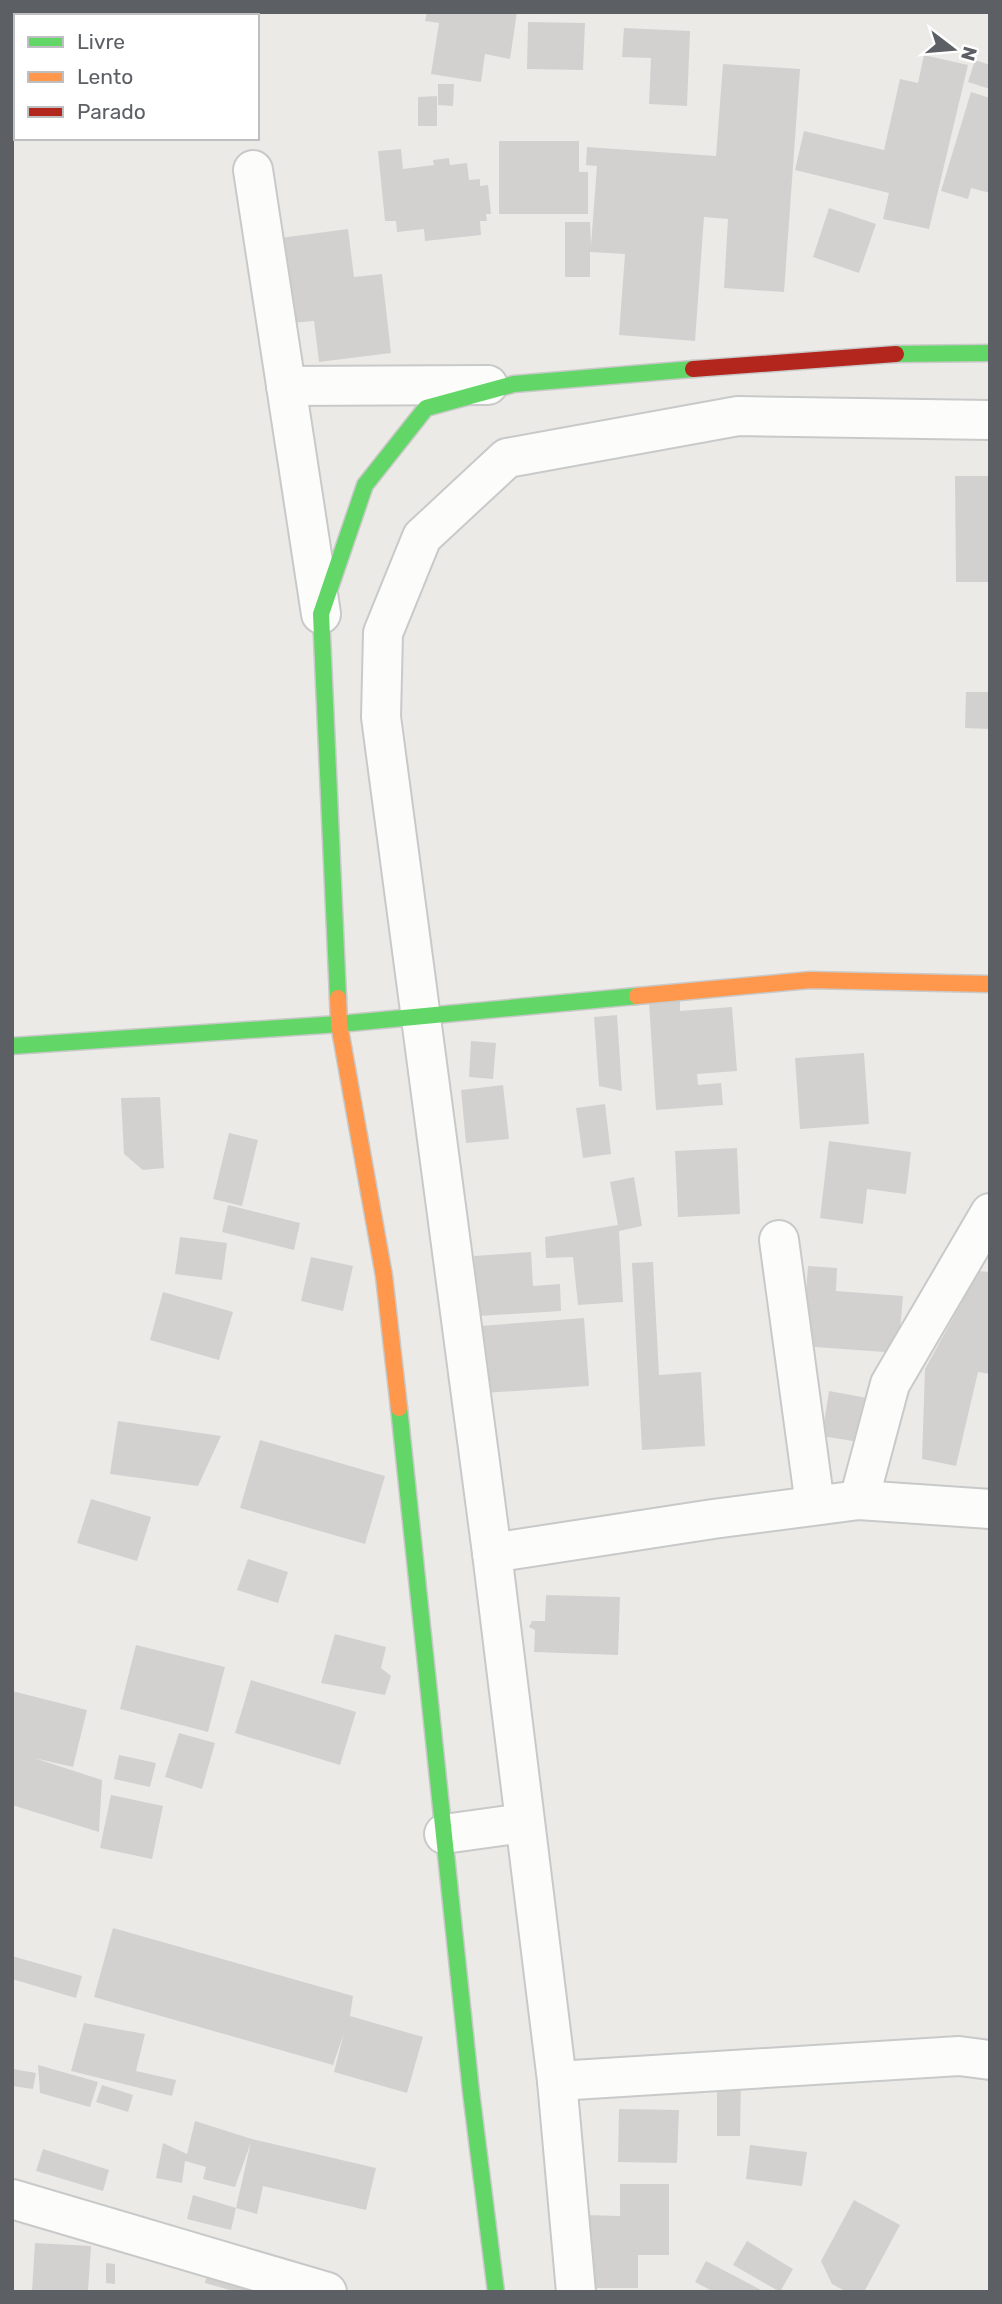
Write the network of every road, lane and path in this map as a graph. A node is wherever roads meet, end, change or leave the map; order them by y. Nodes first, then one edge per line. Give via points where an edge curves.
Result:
1 (253, 170) dead end
2 (990, 353) edge
3 (735, 365) junction
4 (514, 384) junction
5 (286, 386) junction
6 (738, 416) junction
7 (990, 420) edge
8 (321, 614) junction
9 (990, 984) edge
10 (419, 1018) junction
11 (339, 1024) junction
12 (12, 1046) edge
13 (990, 1213) edge
14 (779, 1240) dead end
15 (859, 1500) junction
16 (815, 1505) junction
17 (990, 1510) edge
18 (492, 1553) junction
19 (524, 1823) junction
20 (444, 1834) junction
21 (990, 2060) edge
22 (557, 2081) junction
23 (12, 2199) edge
24 (327, 2292) edge
25 (496, 2292) edge
26 (576, 2292) edge

1 - 5 street
2 - 3 street via 876,354
3 - 4 street
3 - 6 street
4 - 5 street
4 - 8 street via 426,408 365,485
5 - 8 street
6 - 7 street
6 - 10 street via 507,458 422,537 383,634 381,717
8 - 11 street
9 - 10 street via 810,980
10 - 11 street
10 - 18 street
11 - 12 street
11 - 20 street via 384,1276
13 - 15 street via 890,1384
14 - 16 street
15 - 16 street
15 - 17 street
16 - 18 street
18 - 19 street
19 - 20 street
19 - 22 street
20 - 25 street
21 - 22 street via 959,2056
22 - 26 street
23 - 24 street

